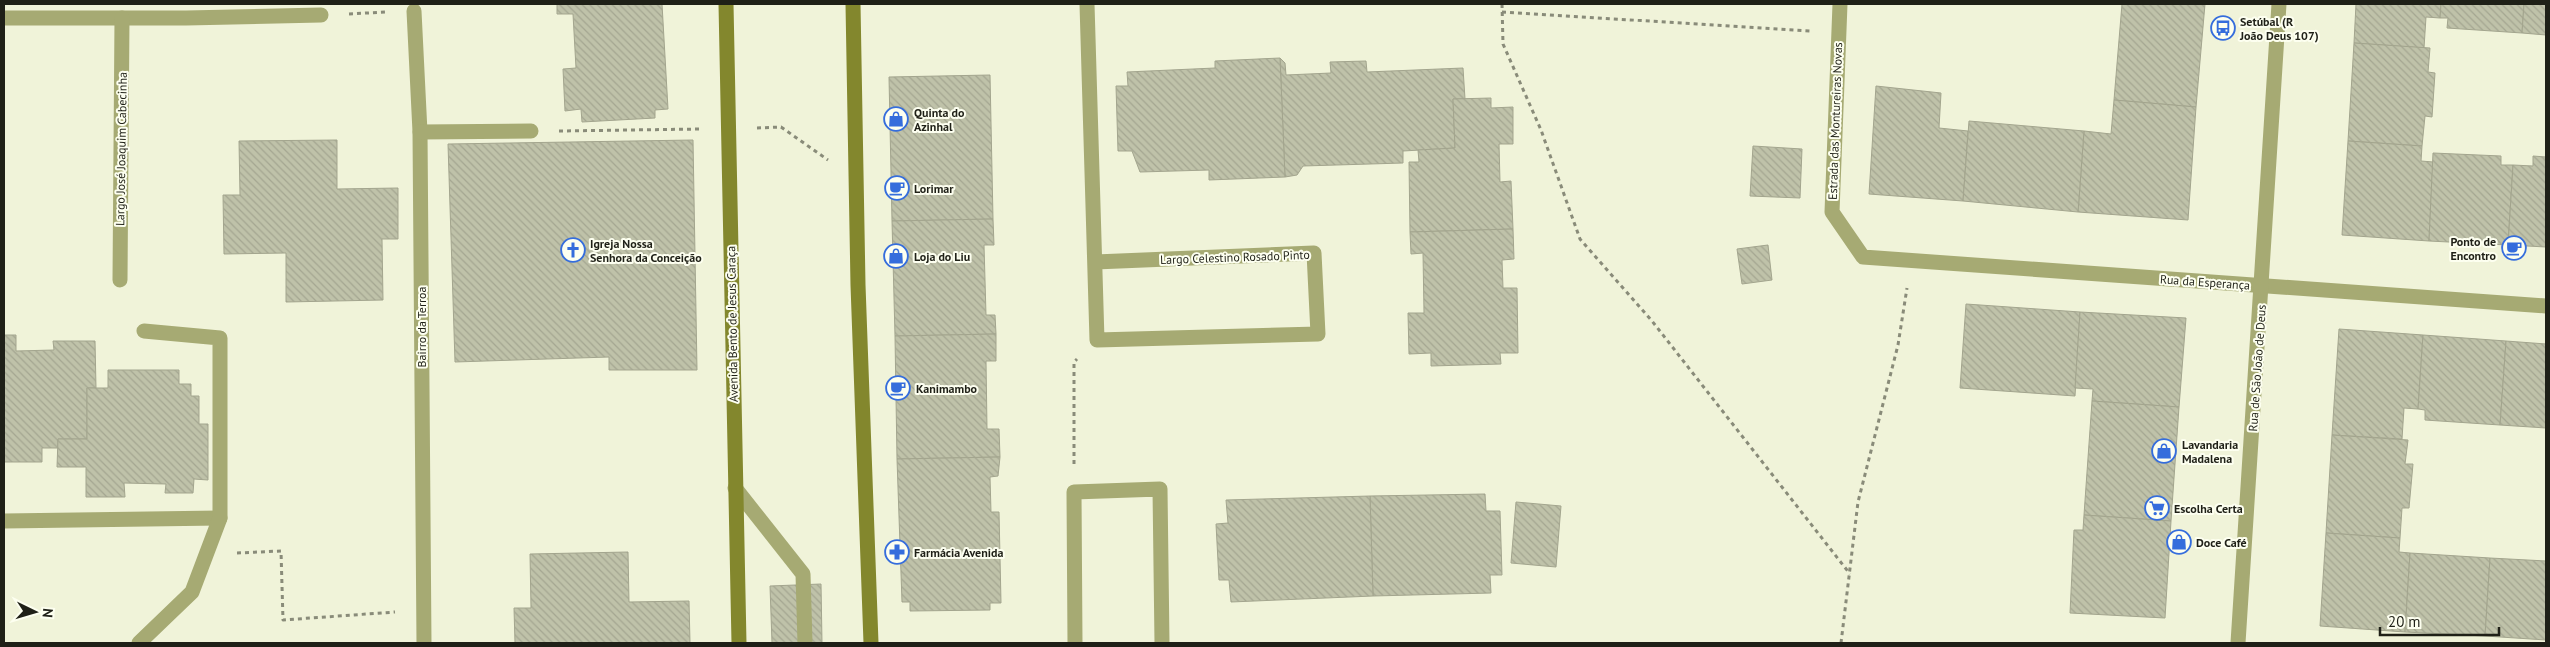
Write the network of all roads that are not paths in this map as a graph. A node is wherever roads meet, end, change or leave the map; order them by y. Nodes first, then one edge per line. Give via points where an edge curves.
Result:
1 (726, 4) edge
2 (853, 4) edge
3 (1086, 4) edge
4 (1840, 4) edge
5 (2279, 4) edge
6 (414, 11) road end
7 (321, 15) road end
8 (4, 18) edge
9 (122, 18) junction
10 (531, 131) road end
11 (420, 132) junction
12 (1864, 257) joint
13 (1095, 262) junction
14 (120, 280) dead end
15 (2262, 286) junction
16 (2546, 306) edge
17 (144, 331) dead end
18 (735, 488) junction
19 (220, 518) junction
20 (4, 521) edge
21 (139, 643) edge
22 (424, 643) edge
23 (739, 643) edge
24 (805, 643) edge
25 (872, 643) edge
26 (1075, 643) edge
27 (1162, 643) edge
28 (2238, 643) edge

1 - 18 main road, Avenida Bento de Jesus Caraça
2 - 25 main road via 858,285
3 - 13 street
4 - 12 street, Estrada das Montureiras Novas via 1832,212
5 - 15 street, Rua de São João de Deus
6 - 11 street, Bairro da Terroa
7 - 9 street
8 - 9 street
9 - 14 street, Largo José Joaquim Cabecinha
10 - 11 street
11 - 22 street, Bairro da Terroa
12 - 15 street, Rua da Esperança
13 - 13 street, Largo Celestino Rosado Pinto via 1097,340 1318,334 1314,253
15 - 16 street, Rua da Esperança
15 - 28 street, Rua de São João de Deus
17 - 19 street via 220,338
18 - 23 main road, Avenida Bento de Jesus Caraça
18 - 24 street via 804,574
19 - 20 street
19 - 21 street via 192,592
26 - 27 street via 1074,492 1160,489

